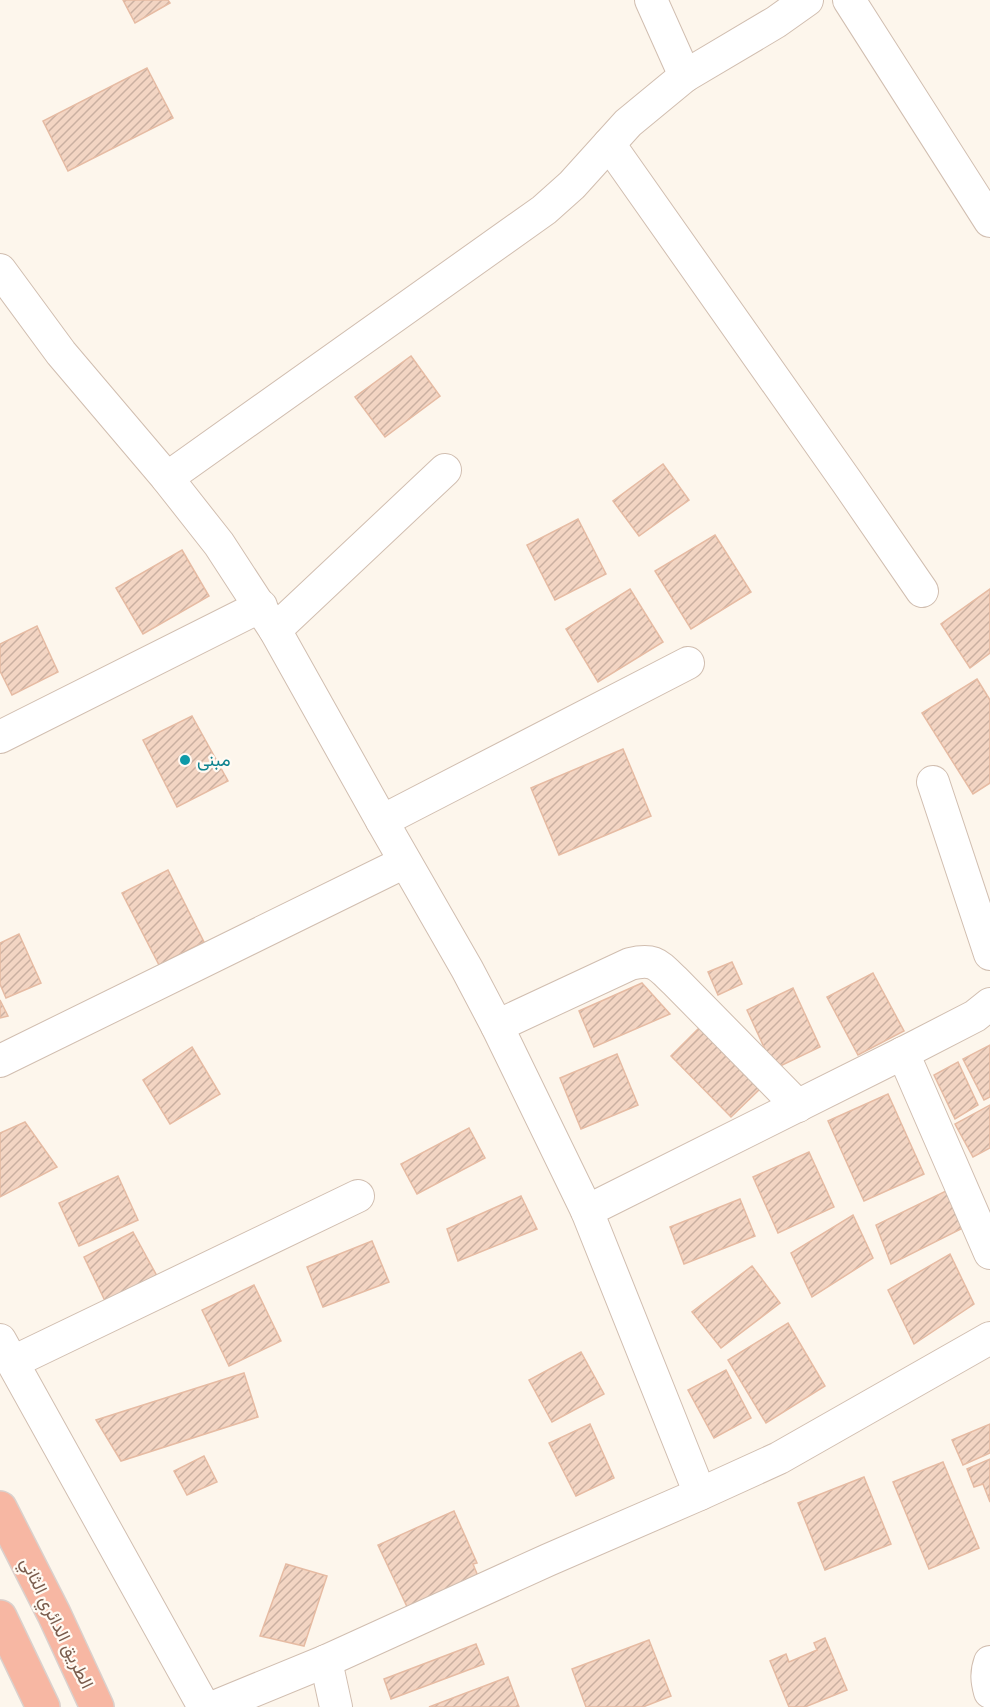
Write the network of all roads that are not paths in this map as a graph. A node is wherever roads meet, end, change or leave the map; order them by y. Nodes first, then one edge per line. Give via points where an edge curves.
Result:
1 (651, 0) edge
2 (807, 0) edge
3 (849, 0) edge
4 (685, 76) junction
5 (609, 144) junction
6 (990, 220) edge
7 (0, 270) edge
8 (445, 470) dead end
9 (167, 478) junction
10 (922, 591) dead end
11 (268, 618) junction
12 (688, 663) dead end
13 (0, 737) edge
14 (933, 782) dead end
15 (382, 821) junction
16 (405, 862) junction
17 (990, 954) edge
18 (990, 1004) edge
19 (497, 1026) junction
20 (903, 1053) junction
21 (0, 1062) edge
22 (798, 1106) junction
23 (358, 1196) dead end
24 (586, 1212) junction
25 (990, 1253) edge
26 (990, 1338) edge
27 (7, 1351) edge
28 (700, 1494) junction
29 (0, 1508) edge
30 (0, 1617) edge
31 (326, 1661) junction
32 (990, 1662) edge
33 (990, 1692) edge
34 (43, 1707) edge
35 (97, 1707) edge
36 (204, 1707) edge
37 (214, 1707) edge
38 (336, 1707) edge

1 - 4 street
2 - 4 street
3 - 6 street
4 - 5 street
5 - 9 street via 544,210
5 - 10 street
7 - 9 street via 61,353
8 - 11 street
9 - 11 street via 219,544
11 - 13 street
11 - 15 street
12 - 15 street
14 - 17 street
15 - 16 street
16 - 19 street
16 - 21 street
18 - 20 street via 975,1016
19 - 22 street via 630,964 650,961 675,981
19 - 24 street
20 - 22 street
20 - 25 street
22 - 24 street
23 - 27 street
24 - 28 street
26 - 28 street via 779,1458
27 - 36 street
28 - 31 street
29 - 35 highway, الطريق الدائري الثاني
30 - 34 highway
31 - 37 street
31 - 38 street
32 - 33 street

